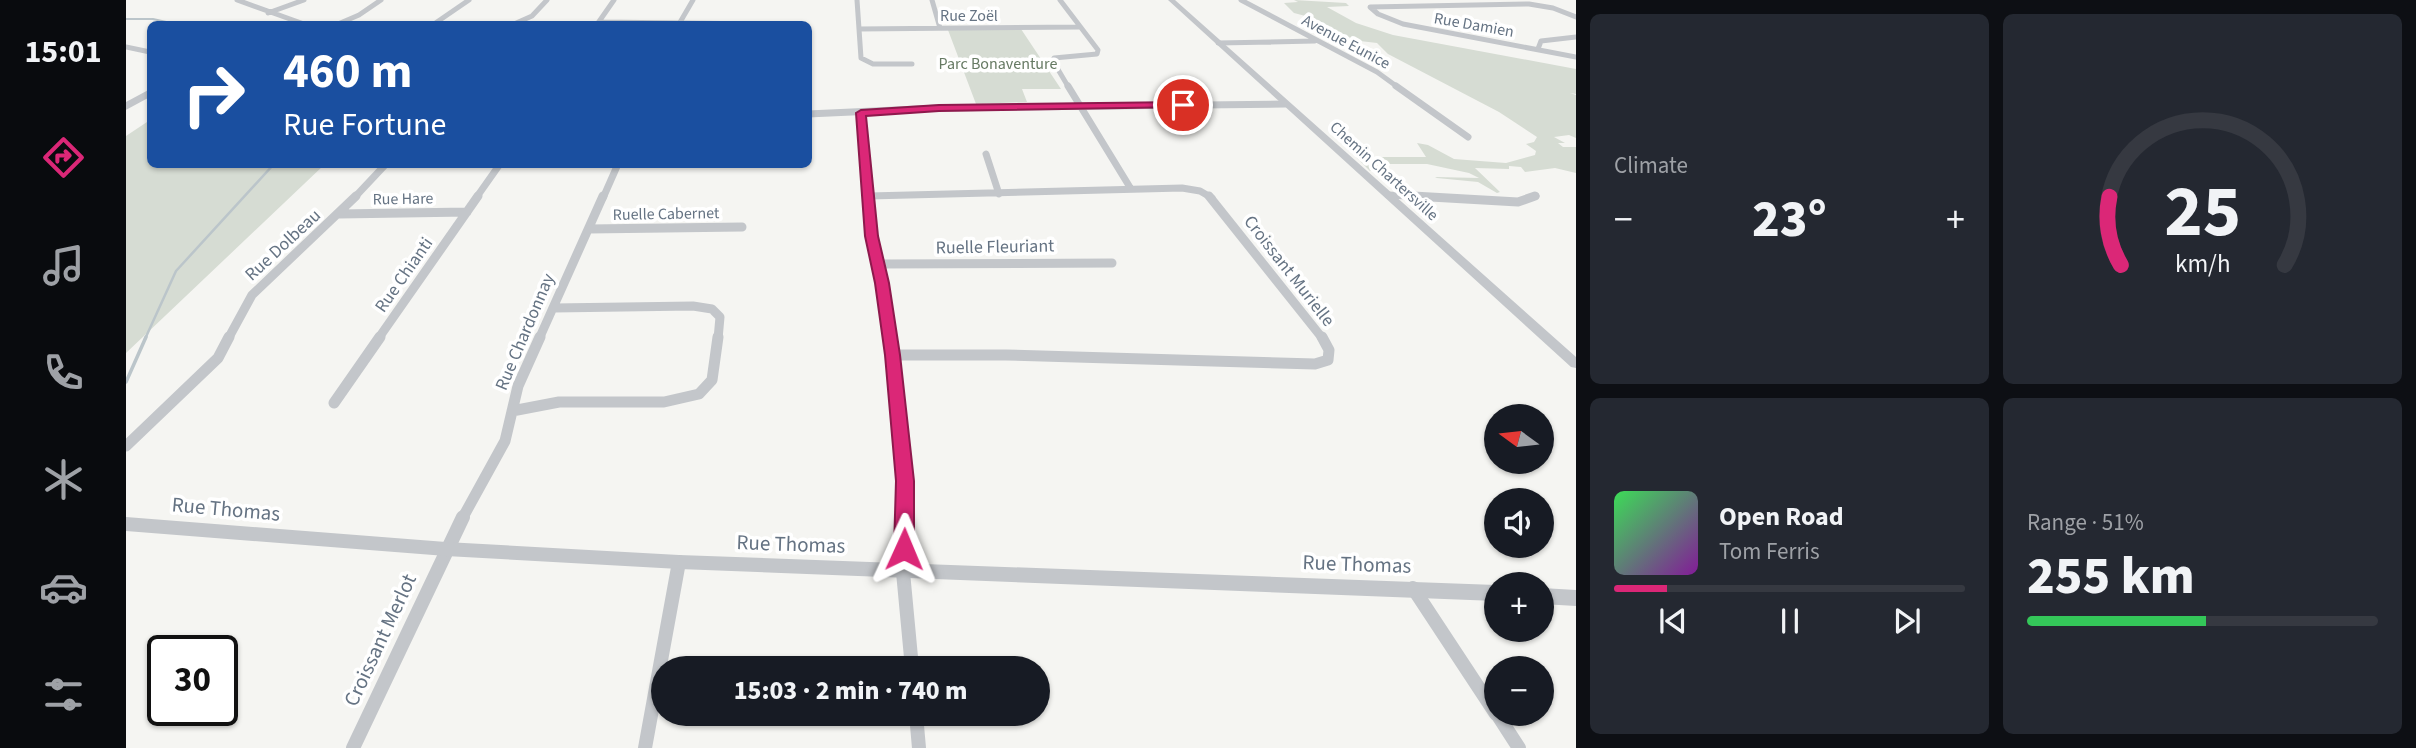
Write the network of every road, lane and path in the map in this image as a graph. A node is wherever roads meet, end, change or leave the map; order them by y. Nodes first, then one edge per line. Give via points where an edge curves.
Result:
1 (237, 0) edge
2 (304, 0) edge
3 (381, 0) edge
4 (469, 0) edge
5 (547, 0) edge
6 (614, 0) edge
7 (693, 0) edge
8 (857, 0) edge
9 (932, 0) edge
10 (1060, 0) edge
11 (1171, 0) edge
12 (1241, 0) edge
13 (268, 13) junction
14 (1576, 17) edge
15 (294, 21) edge
16 (345, 21) edge
17 (438, 21) edge
18 (521, 21) edge
19 (599, 21) edge
20 (681, 21) edge
21 (1079, 27) junction
22 (859, 29) junction
23 (940, 29) junction
24 (1576, 37) edge
25 (1315, 41) junction
26 (1218, 43) junction
27 (126, 47) edge
28 (1538, 49) junction
29 (147, 51) edge
30 (1576, 57) edge
31 (912, 64) dead end
32 (147, 95) edge
33 (1285, 104) junction
34 (126, 106) edge
35 (1080, 106) junction
36 (861, 113) junction
37 (812, 114) edge
38 (1468, 137) dead end
39 (986, 154) dead end
40 (382, 168) edge
41 (497, 168) edge
42 (616, 168) edge
43 (1131, 189) junction
44 (999, 194) junction
45 (1388, 195) junction
46 (869, 196) junction
47 (1536, 196) dead end
48 (467, 212) junction
49 (339, 214) junction
50 (743, 227) dead end
51 (589, 229) junction
52 (1112, 263) dead end
53 (878, 264) junction
54 (554, 308) junction
55 (892, 355) junction
56 (1576, 364) edge
57 (334, 403) dead end
58 (512, 411) junction
59 (126, 446) edge
60 (126, 523) edge
61 (446, 550) junction
62 (679, 562) junction
63 (903, 572) junction
64 (1413, 588) junction
65 (1484, 592) edge
66 (1554, 597) edge
67 (1576, 598) edge
68 (911, 656) edge
69 (1484, 696) edge
70 (917, 726) edge
71 (1504, 726) edge
72 (353, 748) edge
73 (645, 748) edge
74 (919, 748) edge
75 (1519, 748) edge

1 - 13 street
2 - 13 street
3 - 16 street
4 - 17 street
5 - 18 street via 533,16
6 - 19 street
7 - 20 street
8 - 22 street
9 - 23 street
10 - 21 street
11 - 26 street, Chemin Chartersville
12 - 25 street, Avenue Eunice
13 - 15 street
14 - 28 street, Rue Damien via 1530,5 1370,7 1403,24
21 - 23 street, Rue Zoël
21 - 35 street via 1097,54 1053,61
22 - 23 street, Rue Zoël
22 - 31 street via 865,62
24 - 28 street via 1546,38
25 - 26 street
25 - 38 street, Avenue Eunice via 1377,72
26 - 33 street, Chemin Chartersville
27 - 29 street
28 - 30 street, Rue Damien
32 - 34 street
33 - 35 street
33 - 45 street, Chemin Chartersville
35 - 36 street
35 - 43 street
36 - 37 street
36 - 46 street
39 - 44 street
40 - 49 street, Rue Dolbeau
41 - 48 street, Rue Chianti
42 - 51 street, Rue Chardonnay
43 - 44 street, Croissant Murielle
43 - 55 street, Croissant Murielle via 1188,188 1209,195 1321,336 1329,350 1328,360 1288,365
44 - 46 street, Croissant Murielle
45 - 47 street via 1518,202
45 - 56 street, Chemin Chartersville
46 - 53 street
48 - 49 street, Rue Hare
48 - 57 street, Rue Chianti
49 - 59 street, Rue Dolbeau via 252,295 218,358
50 - 51 street, Ruelle Cabernet
51 - 54 street, Rue Chardonnay
52 - 53 street, Ruelle Fleuriant
53 - 55 street
54 - 58 street, Rue Chardonnay via 518,386
54 - 58 street via 712,309 720,317 712,383 698,396 674,403 564,401
55 - 63 street via 905,481
58 - 61 street, Rue Chardonnay via 505,441
60 - 61 street, Rue Thomas
61 - 62 street, Rue Thomas
61 - 72 street, Croissant Merlot
62 - 63 street, Rue Thomas
62 - 73 street
63 - 64 street, Rue Thomas
63 - 68 street
64 - 65 street, Rue Thomas
64 - 69 street
66 - 67 street
70 - 74 street
71 - 75 street

